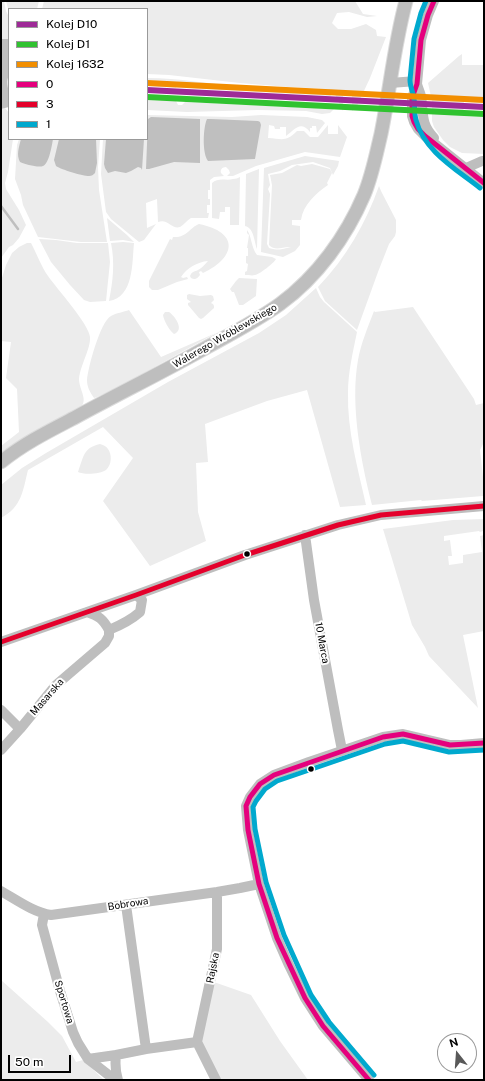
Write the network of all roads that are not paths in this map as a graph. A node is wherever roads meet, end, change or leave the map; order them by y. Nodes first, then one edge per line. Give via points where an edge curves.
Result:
1 (406, 1) edge
2 (434, 1) edge
3 (417, 82) junction
4 (390, 83) junction
5 (484, 162) edge
6 (466, 168) junction
7 (484, 183) edge
8 (3, 460) edge
9 (484, 506) edge
10 (305, 535) junction
11 (136, 595) junction
12 (87, 612) junction
13 (109, 630) junction
14 (1, 642) edge
15 (1, 710) edge
16 (20, 729) junction
17 (484, 743) edge
18 (1, 750) edge
19 (342, 750) junction
20 (259, 884) junction
21 (1, 891) edge
22 (217, 892) junction
23 (126, 905) junction
24 (44, 914) junction
25 (197, 1042) junction
26 (146, 1049) junction
27 (116, 1055) junction
28 (88, 1059) junction
29 (115, 1080) edge
30 (118, 1080) edge
31 (216, 1080) edge
32 (369, 1080) edge

1 - 4 main road, Walerego Wróblewskiego
2 - 3 street via 421,40
3 - 4 street
3 - 6 street via 422,116 429,133 443,150
4 - 8 main road, Walerego Wróblewskiego via 377,151 364,194 339,241 305,282 281,303 231,334 24,446
5 - 6 street
6 - 7 street
9 - 10 street via 381,515
10 - 11 street
10 - 19 street, 10 Marca via 314,600
11 - 12 street
11 - 13 street via 142,600 140,612
12 - 13 street via 101,618
12 - 14 street
13 - 16 street, Masarska via 105,643 56,685
15 - 16 street
16 - 18 street, Masarska
17 - 19 street via 450,745 403,734 383,737
19 - 20 street via 274,775 260,784 250,797 246,806 246,816
20 - 22 street, Bobrowa
20 - 32 street via 277,938 305,998 323,1026
21 - 24 street, Bobrowa
22 - 23 street, Bobrowa
22 - 25 street, Rajska via 217,949
23 - 24 street, Bobrowa
23 - 26 street
24 - 28 street, Sportowa via 42,926 60,991 73,1032
25 - 26 street
25 - 31 street
26 - 27 street
27 - 28 street
27 - 30 street
28 - 29 street

